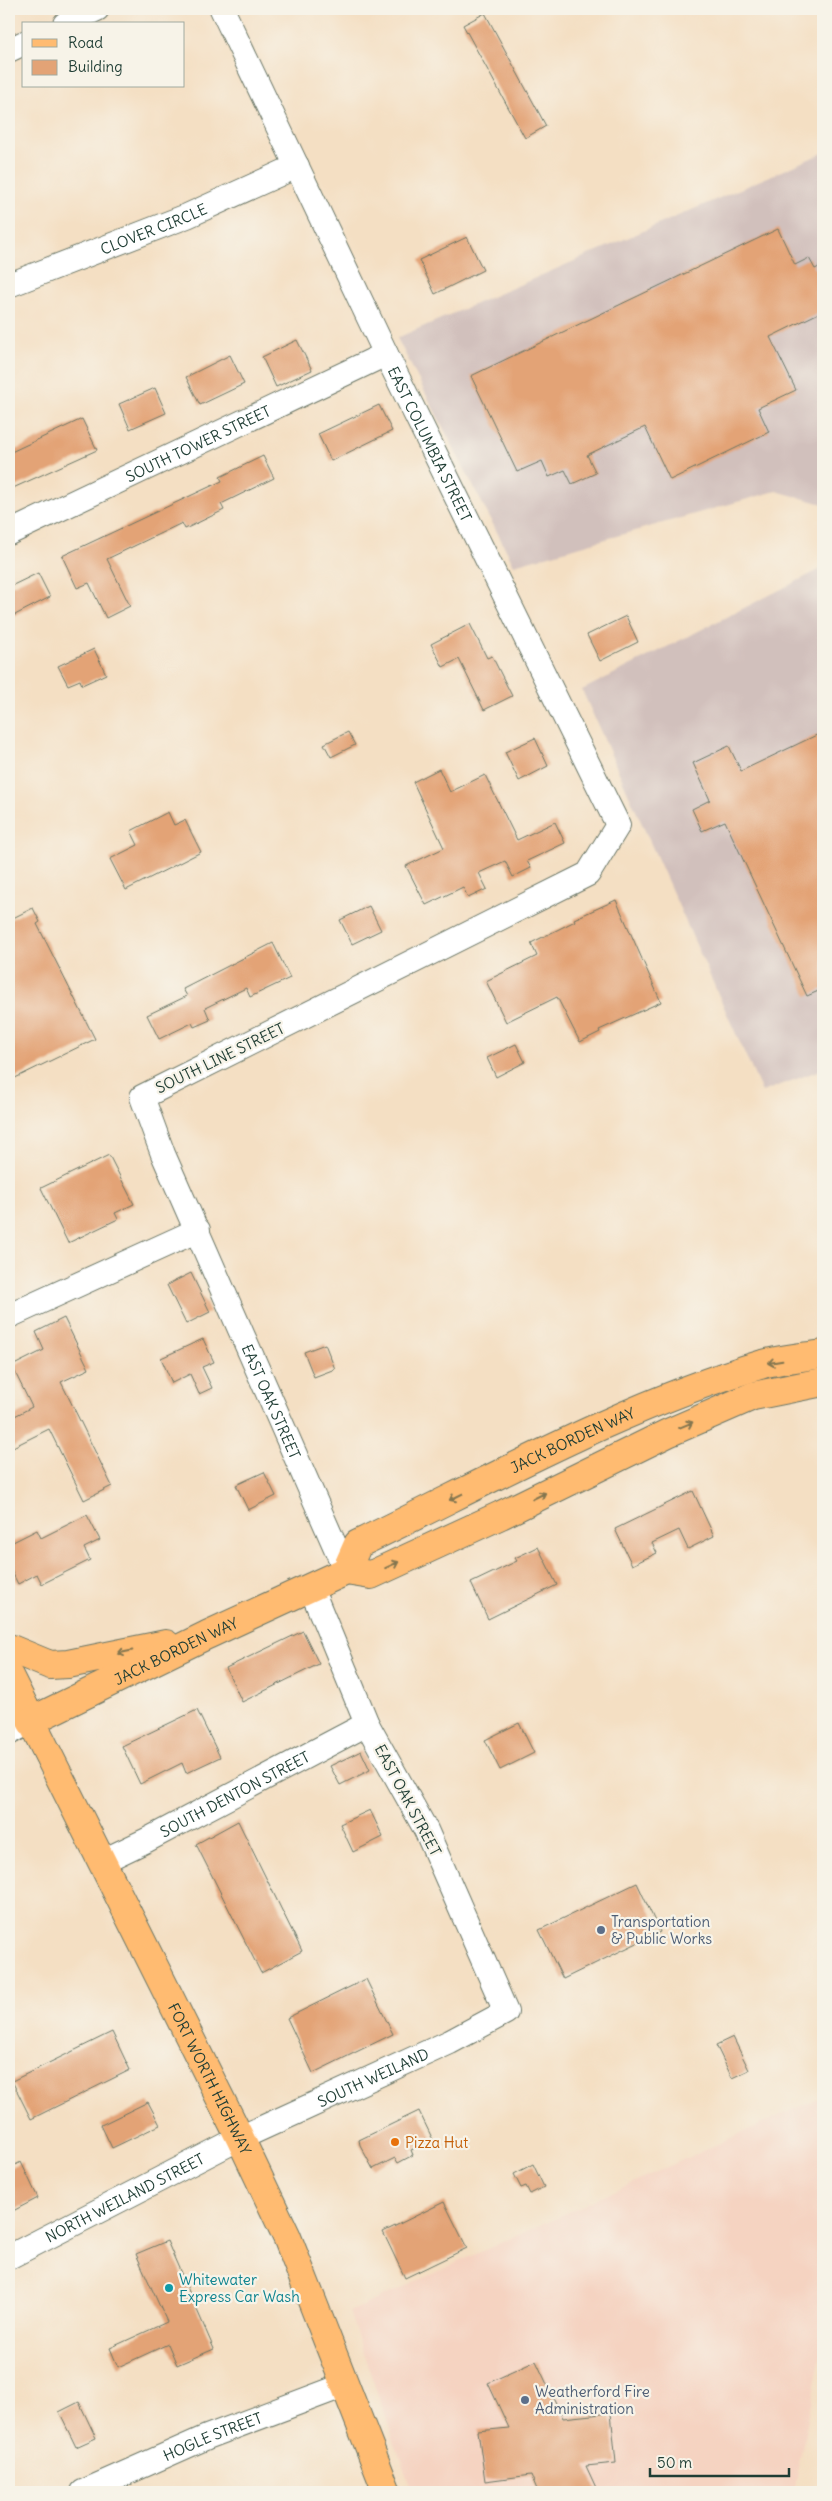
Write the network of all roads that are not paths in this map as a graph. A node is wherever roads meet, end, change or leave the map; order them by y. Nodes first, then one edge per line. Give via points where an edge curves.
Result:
1 (97, 9) edge
2 (222, 9) edge
3 (69, 22) edge
4 (22, 44) edge
5 (9, 50) edge
6 (297, 166) junction
7 (9, 285) edge
8 (386, 354) junction
9 (9, 533) edge
10 (588, 874) joint
11 (198, 1230) junction
12 (9, 1316) edge
13 (823, 1354) edge
14 (823, 1382) edge
15 (346, 1571) junction
16 (311, 1588) junction
17 (207, 1635) junction
18 (9, 1648) edge
19 (9, 1676) edge
20 (368, 1724) junction
21 (20, 1727) edge
22 (101, 1862) junction
23 (506, 2012) joint
24 (240, 2138) junction
25 (9, 2257) edge
26 (346, 2385) junction
27 (83, 2492) edge
28 (387, 2492) edge

1 - 3 street
2 - 6 street, EAST COLUMBIA STREET
4 - 5 street
6 - 7 street, CLOVER CIRCLE via 188,216
6 - 8 street, EAST COLUMBIA STREET
8 - 9 street, SOUTH TOWER STREET
8 - 10 street, EAST COLUMBIA STREET via 618,825
10 - 11 street, SOUTH LINE STREET via 142,1097 163,1154
11 - 12 street
11 - 15 street, EAST OAK STREET
13 -> 15 main road, JACK BORDEN WAY via 765,1364 673,1394 585,1434 358,1544
15 -> 14 main road via 371,1575 668,1433 753,1396
15 - 16 main road, JACK BORDEN WAY
16 - 17 main road, JACK BORDEN WAY
16 - 20 street, EAST OAK STREET
17 -> 18 main road via 68,1664 50,1665
17 - 21 main road, JACK BORDEN WAY
19 - 21 main road, FORT WORTH HIGHWAY
20 - 22 street, SOUTH DENTON STREET
20 - 23 street, EAST OAK STREET via 426,1830
21 - 22 main road, FORT WORTH HIGHWAY
22 - 24 main road, FORT WORTH HIGHWAY
23 - 24 street, SOUTH WEILAND via 450,2042
24 - 25 street, NORTH WEILAND STREET
24 - 26 main road, FORT WORTH HIGHWAY via 307,2285
26 - 27 street, HOGLE STREET via 207,2437
26 - 28 main road, FORT WORTH HIGHWAY

